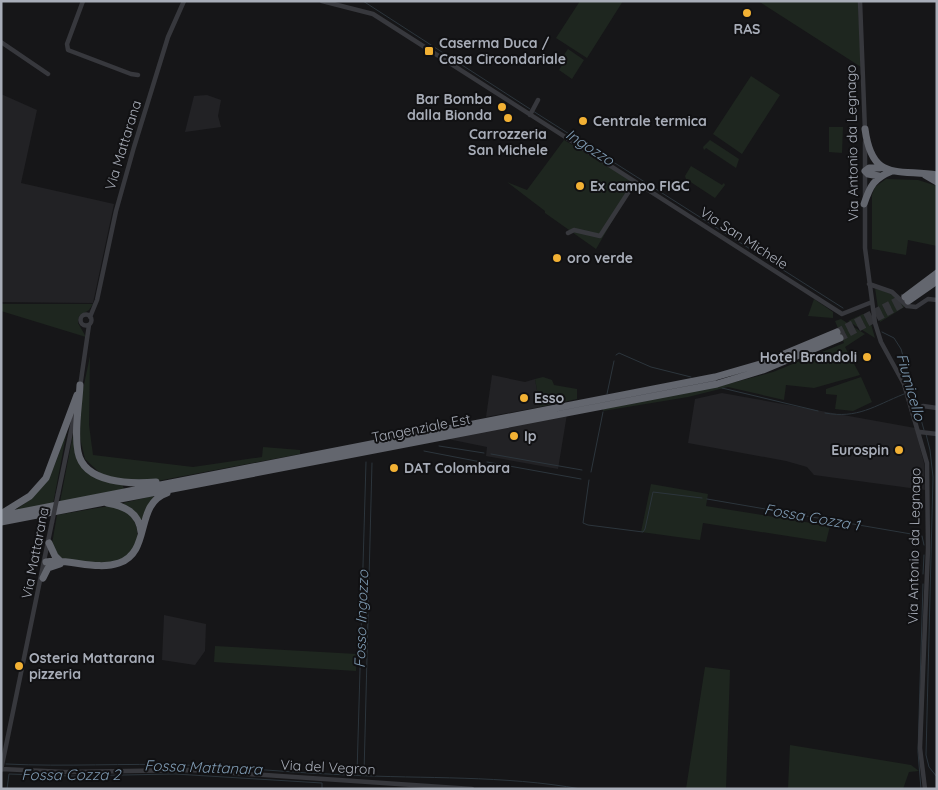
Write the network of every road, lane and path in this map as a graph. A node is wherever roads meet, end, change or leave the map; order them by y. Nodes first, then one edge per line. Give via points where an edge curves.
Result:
1 (83, 1) edge
2 (184, 1) edge
3 (322, 1) edge
4 (860, 1) edge
5 (1, 42) edge
6 (48, 74) dead end
7 (138, 75) dead end
8 (538, 100) dead end
9 (530, 114) junction
10 (865, 129) junction
11 (883, 168) junction
12 (937, 169) edge
13 (865, 171) junction
14 (892, 171) junction
15 (917, 172) junction
16 (937, 175) edge
17 (879, 176) junction
18 (635, 182) junction
19 (937, 182) edge
20 (864, 204) junction
21 (568, 233) dead end
22 (937, 269) edge
23 (937, 273) edge
24 (937, 281) edge
25 (869, 284) junction
26 (916, 289) junction
27 (97, 300) junction
28 (937, 300) edge
29 (872, 302) junction
30 (84, 315) junction
31 (90, 317) junction
32 (82, 324) junction
33 (89, 325) junction
34 (88, 341) junction
35 (80, 385) junction
36 (923, 406) dead end
37 (937, 408) edge
38 (923, 432) junction
39 (937, 434) edge
40 (184, 480) junction
41 (198, 484) junction
42 (104, 502) junction
43 (1, 515) edge
44 (1, 522) edge
45 (141, 535) junction
46 (49, 543) junction
47 (66, 563) junction
48 (49, 564) junction
49 (42, 578) joint
50 (1, 770) edge
51 (472, 789) edge
52 (925, 789) edge

1 - 7 street via 67,44 68,50
2 - 27 street, Via Mattarana via 168,37 126,174
3 - 9 street, Via San Michele via 373,14
4 - 10 street, Via Antonio da Legnago
5 - 6 street
8 - 9 street
9 - 18 street, Via San Michele
10 - 11 highway via 871,155
10 - 13 street, Via Antonio da Legnago
11 - 13 highway
11 - 14 highway
12 - 15 highway
13 - 17 highway
13 - 20 street, Via Antonio da Legnago
14 - 15 highway
14 - 17 highway
15 - 16 highway
15 - 19 highway
17 - 20 highway via 869,188
18 - 21 street via 600,236 574,230
18 - 29 street, Via San Michele via 842,314
20 - 25 street, Via Antonio da Legnago
22 - 26 highway
23 - 26 highway
24 - 26 highway via 906,299
25 - 28 street via 892,292 907,306 916,307 928,299
25 - 29 street, Via Antonio da Legnago
27 - 30 street, Via Mattarana via 90,312
27 - 31 street, Via Mattarana
29 - 38 street, Via Antonio da Legnago via 877,332 904,384
30 - 31 street
30 - 32 street
31 - 33 street, Via Mattarana
32 - 33 street
32 - 34 street, Via Mattarana
33 - 34 street, Via Mattarana
34 - 35 street, Via Mattarana
35 - 40 highway via 78,453 90,471 103,477 142,483
35 - 43 highway via 46,478 30,496
35 - 46 street, Via Mattarana, bridge
36 - 37 street
38 - 39 street
38 - 52 street, Via Antonio da Legnago via 928,484 920,748
40 - 41 highway, Tangenziale Est via 716,377 838,335 763,370 718,384
40 - 43 highway, Tangenziale Est
41 - 42 highway, Tangenziale Est
41 - 45 highway via 162,495 149,509
42 - 44 highway, Tangenziale Est
42 - 45 highway via 122,506 133,513
45 - 47 highway via 133,555 117,564
46 - 47 highway via 55,556
46 - 48 street, Via Mattarana
47 - 48 highway
48 - 49 highway
49 - 50 street, Via Mattarana
50 - 51 street, Via del Vegron via 190,770

